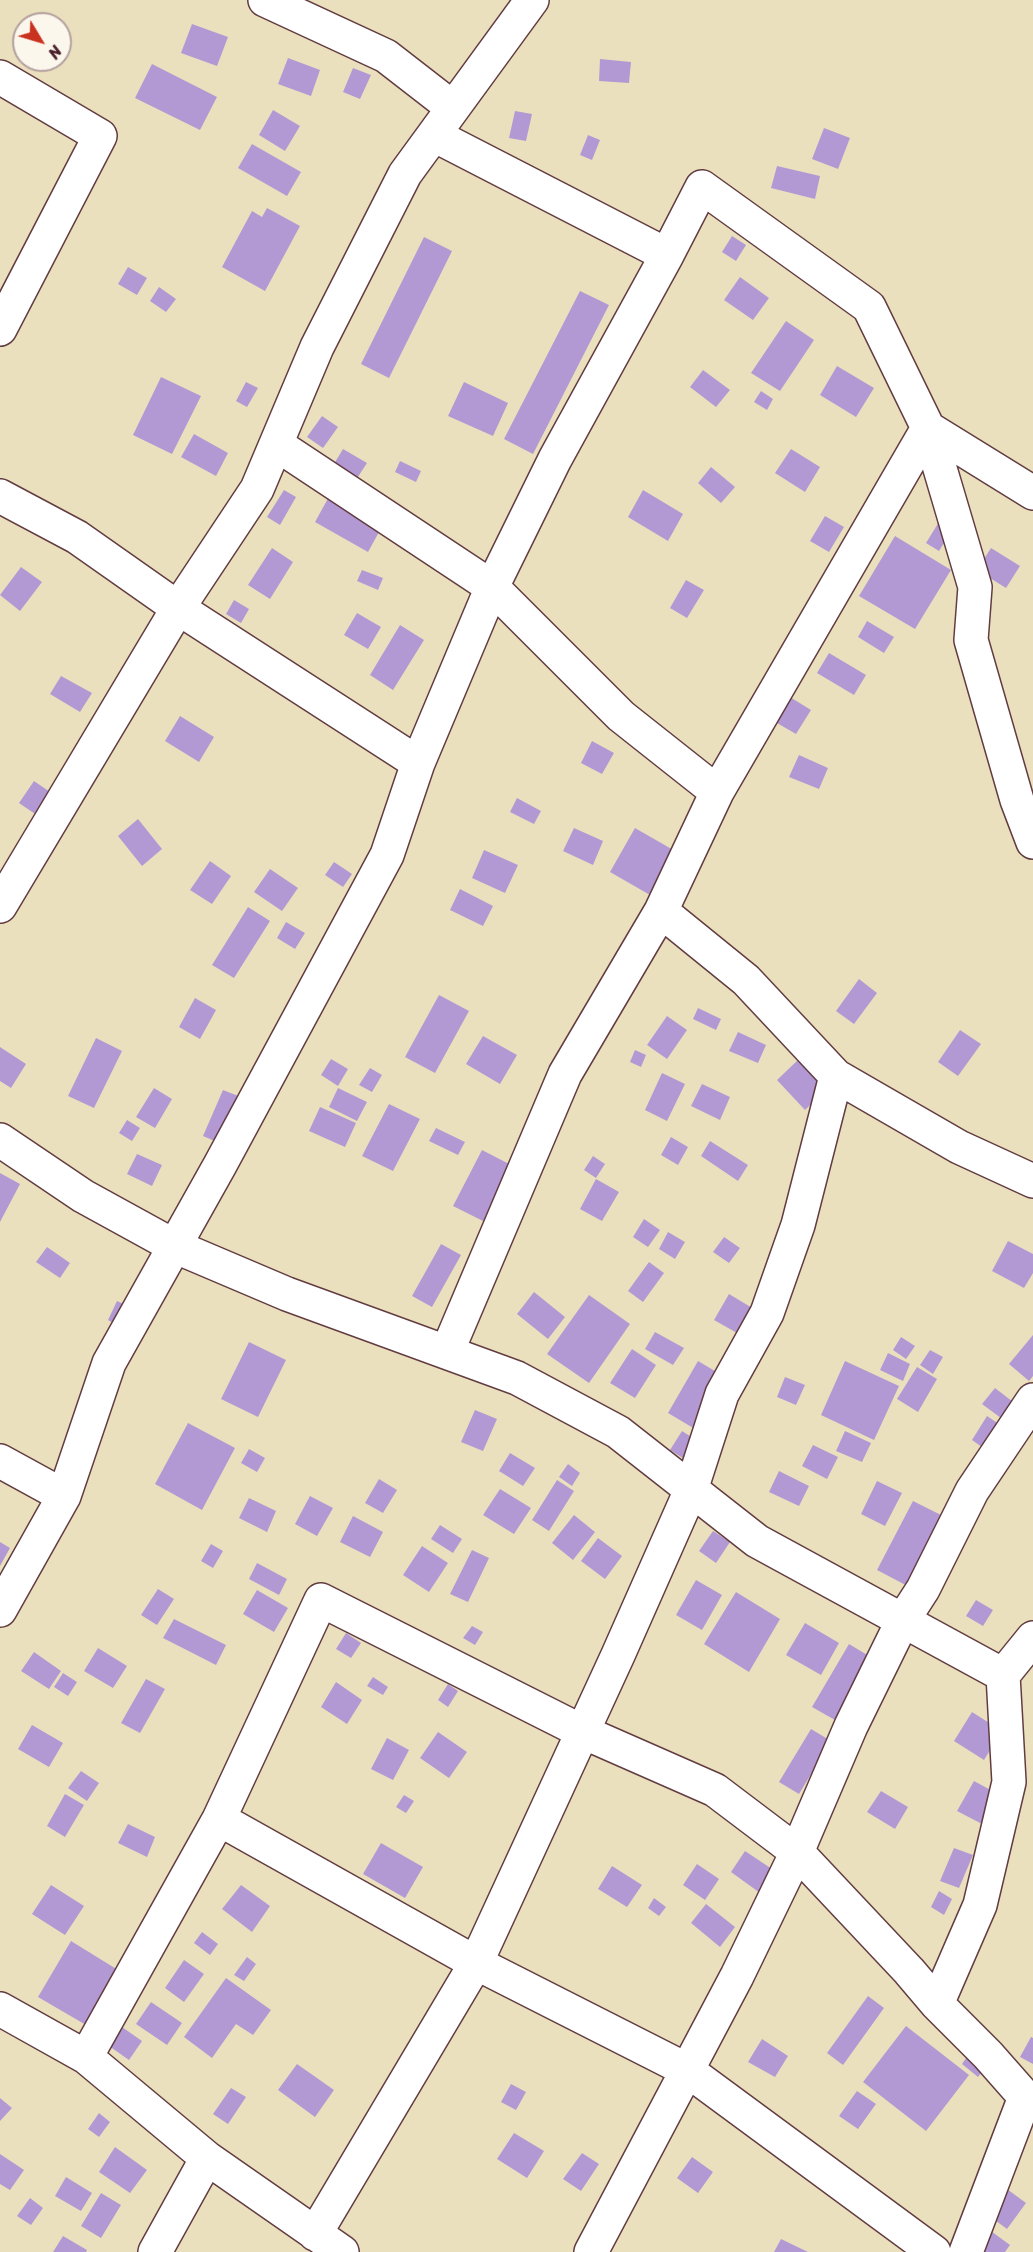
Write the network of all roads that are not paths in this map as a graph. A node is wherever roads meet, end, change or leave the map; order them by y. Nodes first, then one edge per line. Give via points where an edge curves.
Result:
1 (265, 0) edge
2 (532, 0) edge
3 (0, 77) edge
4 (453, 108) junction
5 (434, 135) junction
6 (667, 255) junction
7 (0, 329) edge
8 (928, 428) junction
9 (276, 444) junction
10 (1033, 493) edge
11 (0, 496) edge
12 (492, 587) junction
13 (178, 608) junction
14 (418, 763) junction
15 (717, 792) junction
16 (1033, 842) edge
17 (0, 906) edge
18 (661, 911) junction
19 (836, 1076) junction
20 (0, 1140) edge
21 (1033, 1181) edge
22 (174, 1246) junction
23 (447, 1352) junction
24 (1033, 1400) edge
25 (0, 1461) edge
26 (691, 1490) junction
27 (64, 1496) junction
28 (0, 1610) edge
29 (903, 1620) junction
30 (1033, 1638) edge
31 (1004, 1675) junction
32 (583, 1732) junction
33 (219, 1819) junction
34 (797, 1852) junction
35 (476, 1963) junction
36 (937, 2004) junction
37 (0, 2009) edge
38 (86, 2057) junction
39 (687, 2070) junction
40 (1029, 2099) edge
41 (207, 2158) junction
42 (315, 2234) junction
43 (155, 2252) edge
44 (342, 2252) edge
45 (591, 2252) edge
46 (934, 2252) edge
47 (966, 2252) edge

1 - 4 street via 386,56
2 - 4 street
3 - 7 street via 100,136
4 - 5 street
5 - 6 street
5 - 9 street via 405,174 317,347
6 - 8 street via 702,187 869,307
6 - 12 street via 555,459
8 - 10 street
8 - 15 street
8 - 16 street via 975,587 971,640
9 - 12 street
9 - 13 street via 257,489
11 - 13 street via 77,537
12 - 14 street
12 - 15 street via 621,716
13 - 14 street
13 - 17 street
14 - 22 street via 387,855
15 - 18 street
18 - 19 street via 746,980
18 - 23 street via 565,1074
19 - 21 street via 959,1147
19 - 26 street via 798,1225 767,1313 722,1394
20 - 22 street via 83,1196
22 - 23 street via 286,1294
22 - 27 street via 109,1363
23 - 26 street via 517,1378 618,1432
24 - 29 street via 972,1491 923,1589
25 - 27 street
26 - 29 street via 757,1541
26 - 32 street
27 - 28 street
29 - 31 street
29 - 34 street via 851,1726
30 - 31 street
31 - 36 street via 1009,1782 980,1905
32 - 33 street via 321,1600
32 - 34 street via 715,1790
32 - 35 street
33 - 35 street
33 - 38 street
34 - 36 street
34 - 39 street
35 - 39 street
35 - 42 street
36 - 40 street
37 - 38 street
38 - 41 street
39 - 45 street
39 - 46 street
40 - 47 street
41 - 42 street
41 - 43 street
42 - 44 street

